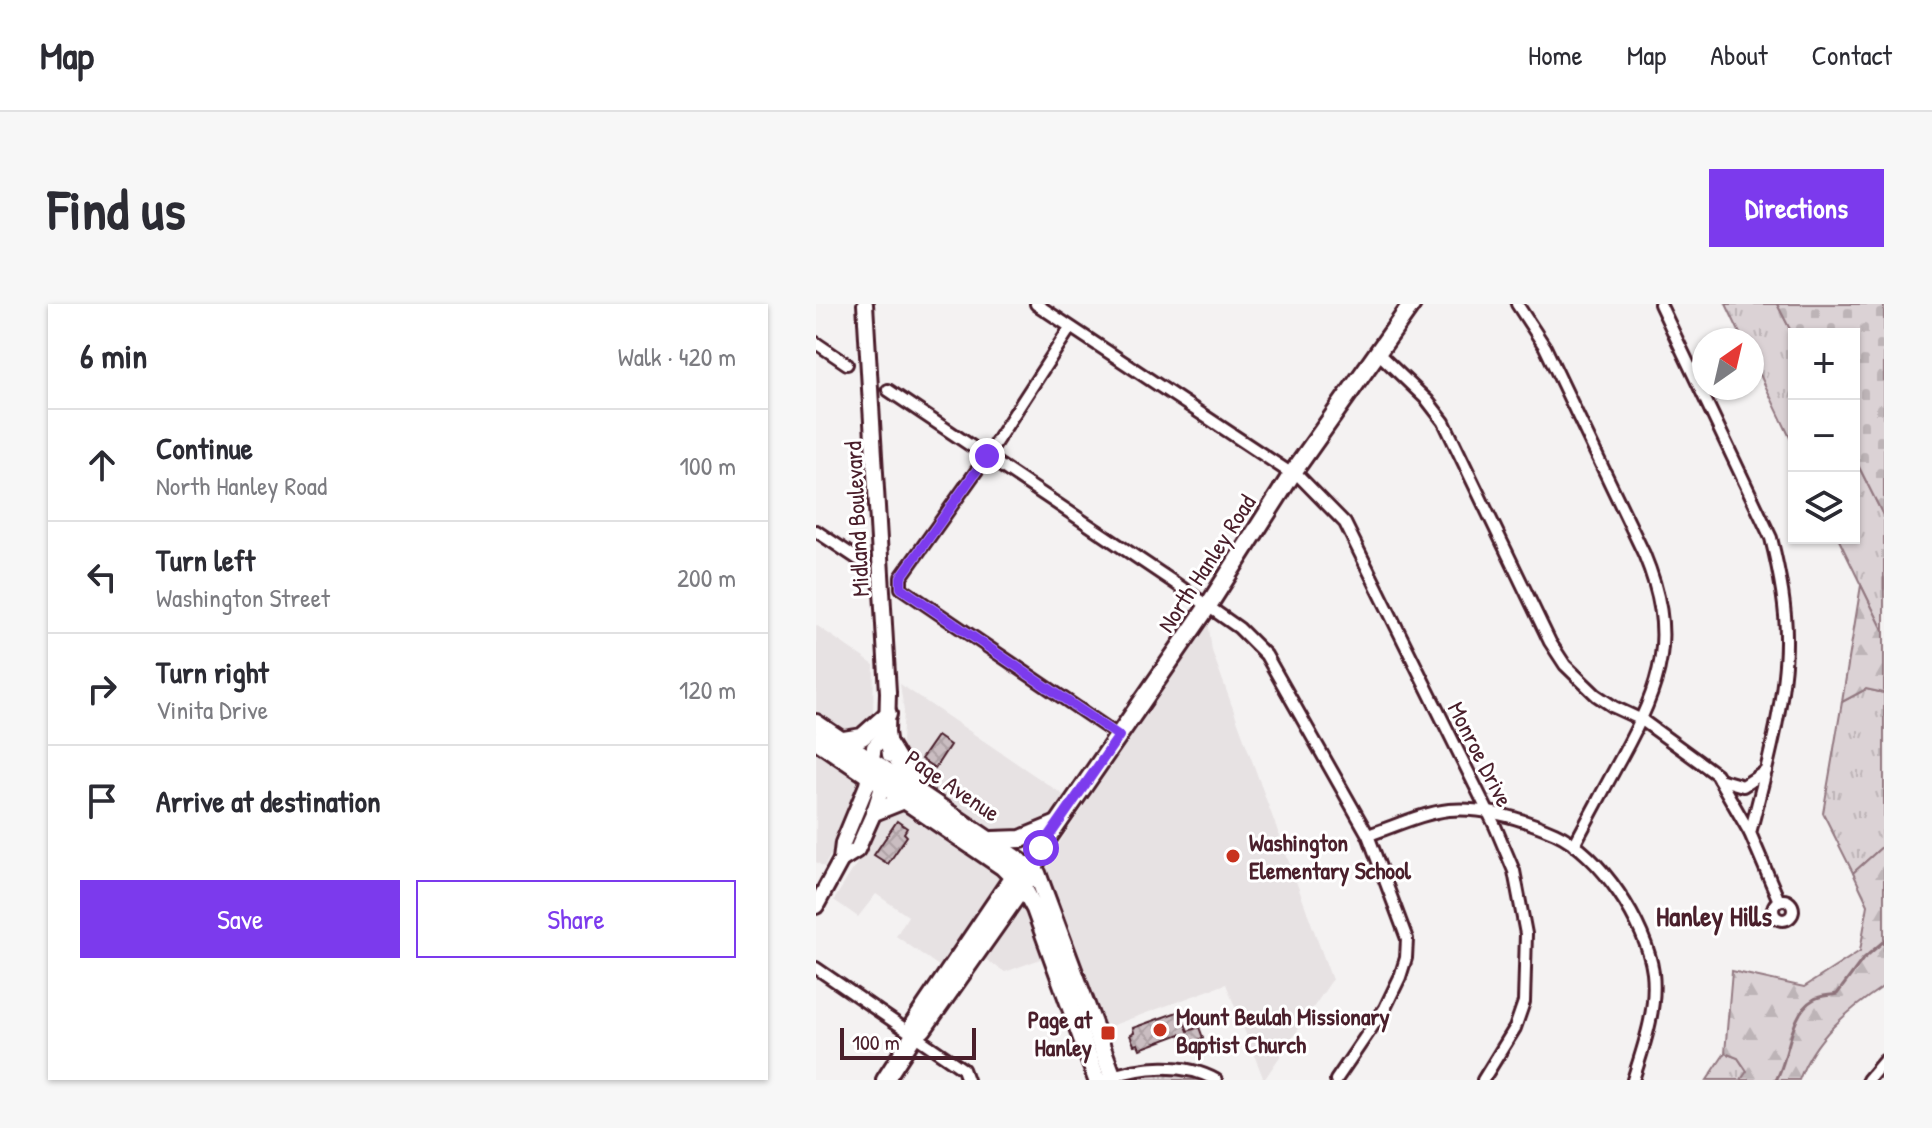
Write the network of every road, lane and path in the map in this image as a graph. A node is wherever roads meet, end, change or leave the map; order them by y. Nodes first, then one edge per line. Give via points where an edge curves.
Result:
1 (865, 304) edge
2 (1036, 304) edge
3 (1412, 304) edge
4 (1517, 304) edge
5 (1660, 304) edge
6 (1070, 328) junction
7 (816, 343) edge
8 (1378, 353) junction
9 (847, 364) dead end
10 (888, 390) dead end
11 (987, 456) junction
12 (1293, 473) junction
13 (816, 531) edge
14 (858, 559) dead end
15 (1208, 606) junction
16 (888, 714) junction
17 (1642, 720) junction
18 (816, 723) edge
19 (1119, 736) junction
20 (888, 738) junction
21 (816, 740) edge
22 (844, 740) junction
23 (872, 759) junction
24 (1766, 771) junction
25 (880, 777) junction
26 (1719, 779) junction
27 (919, 792) junction
28 (904, 800) junction
29 (1488, 811) junction
30 (874, 812) junction
31 (1057, 824) junction
32 (1750, 833) junction
33 (1368, 835) junction
34 (991, 840) junction
35 (1574, 845) junction
36 (841, 860) junction
37 (1029, 866) junction
38 (1014, 883) junction
39 (1779, 901) dead end
40 (816, 906) edge
41 (1054, 914) junction
42 (816, 968) edge
43 (914, 1035) junction
44 (1884, 1061) edge
45 (1106, 1079) edge
46 (885, 1080) edge
47 (967, 1080) edge
48 (1216, 1080) edge
49 (1336, 1080) edge
50 (1483, 1080) edge
51 (1633, 1080) edge
52 (1868, 1080) edge

1 - 16 main road, Midland Boulevard
2 - 6 street, Monroe Drive
3 - 8 main road, North Hanley Road
4 - 17 street via 1545,347 1655,579 1662,654
5 - 24 street via 1771,538 1776,559 1785,666
6 - 11 street
6 - 12 street, Monroe Drive
7 - 9 street
8 - 12 main road, North Hanley Road
8 - 17 street via 1444,422 1557,654 1596,695
10 - 11 street
11 - 15 street
11 - 19 street via 901,577 901,588
12 - 15 main road, North Hanley Road
12 - 29 street, Monroe Drive via 1345,523
13 - 14 street
15 - 19 main road, North Hanley Road
15 - 33 street via 1266,655
16 - 20 main road, Midland Boulevard
16 - 22 main road via 862,737
17 - 26 street
17 - 35 street
18 - 22 main road, Page Avenue
19 - 31 main road, North Hanley Road
20 - 23 main road, Midland Boulevard via 874,747
20 - 25 main road, Midland Boulevard
20 - 27 main road
21 - 25 main road, Page Avenue
22 - 23 main road, Page Avenue
23 - 25 main road, Page Avenue
24 - 26 street via 1743,786
24 - 32 street
25 - 27 main road, Page Avenue
25 - 28 main road, Page Avenue
25 - 30 main road, Midland Boulevard
25 - 36 main road, Midland Boulevard via 843,843
26 - 32 street
27 - 34 main road, Page Avenue
28 - 30 main road
28 - 38 main road, Page Avenue
29 - 33 street via 1446,810
29 - 35 street via 1556,833
29 - 50 street, Monroe Drive via 1514,871 1526,934 1524,1002
30 - 36 main road, Midland Boulevard via 857,850
31 - 34 main road via 1021,839
31 - 37 main road, North Hanley Road
32 - 39 street
33 - 49 street via 1407,939 1406,958 1385,1008
34 - 37 main road, Page Avenue
35 - 51 street via 1626,902 1644,938 1653,974 1650,1026
36 - 40 main road, Midland Boulevard
37 - 38 main road, North Hanley Road
37 - 41 main road via 1040,877
38 - 41 main road via 1036,894
38 - 43 main road, North Hanley Road via 923,1029
38 - 45 main road, Page Avenue via 1035,909
41 - 45 main road
42 - 43 street
43 - 46 main road, North Hanley Road
43 - 47 street via 963,1069
44 - 52 street
45 - 48 street via 1154,1068 1183,1068

